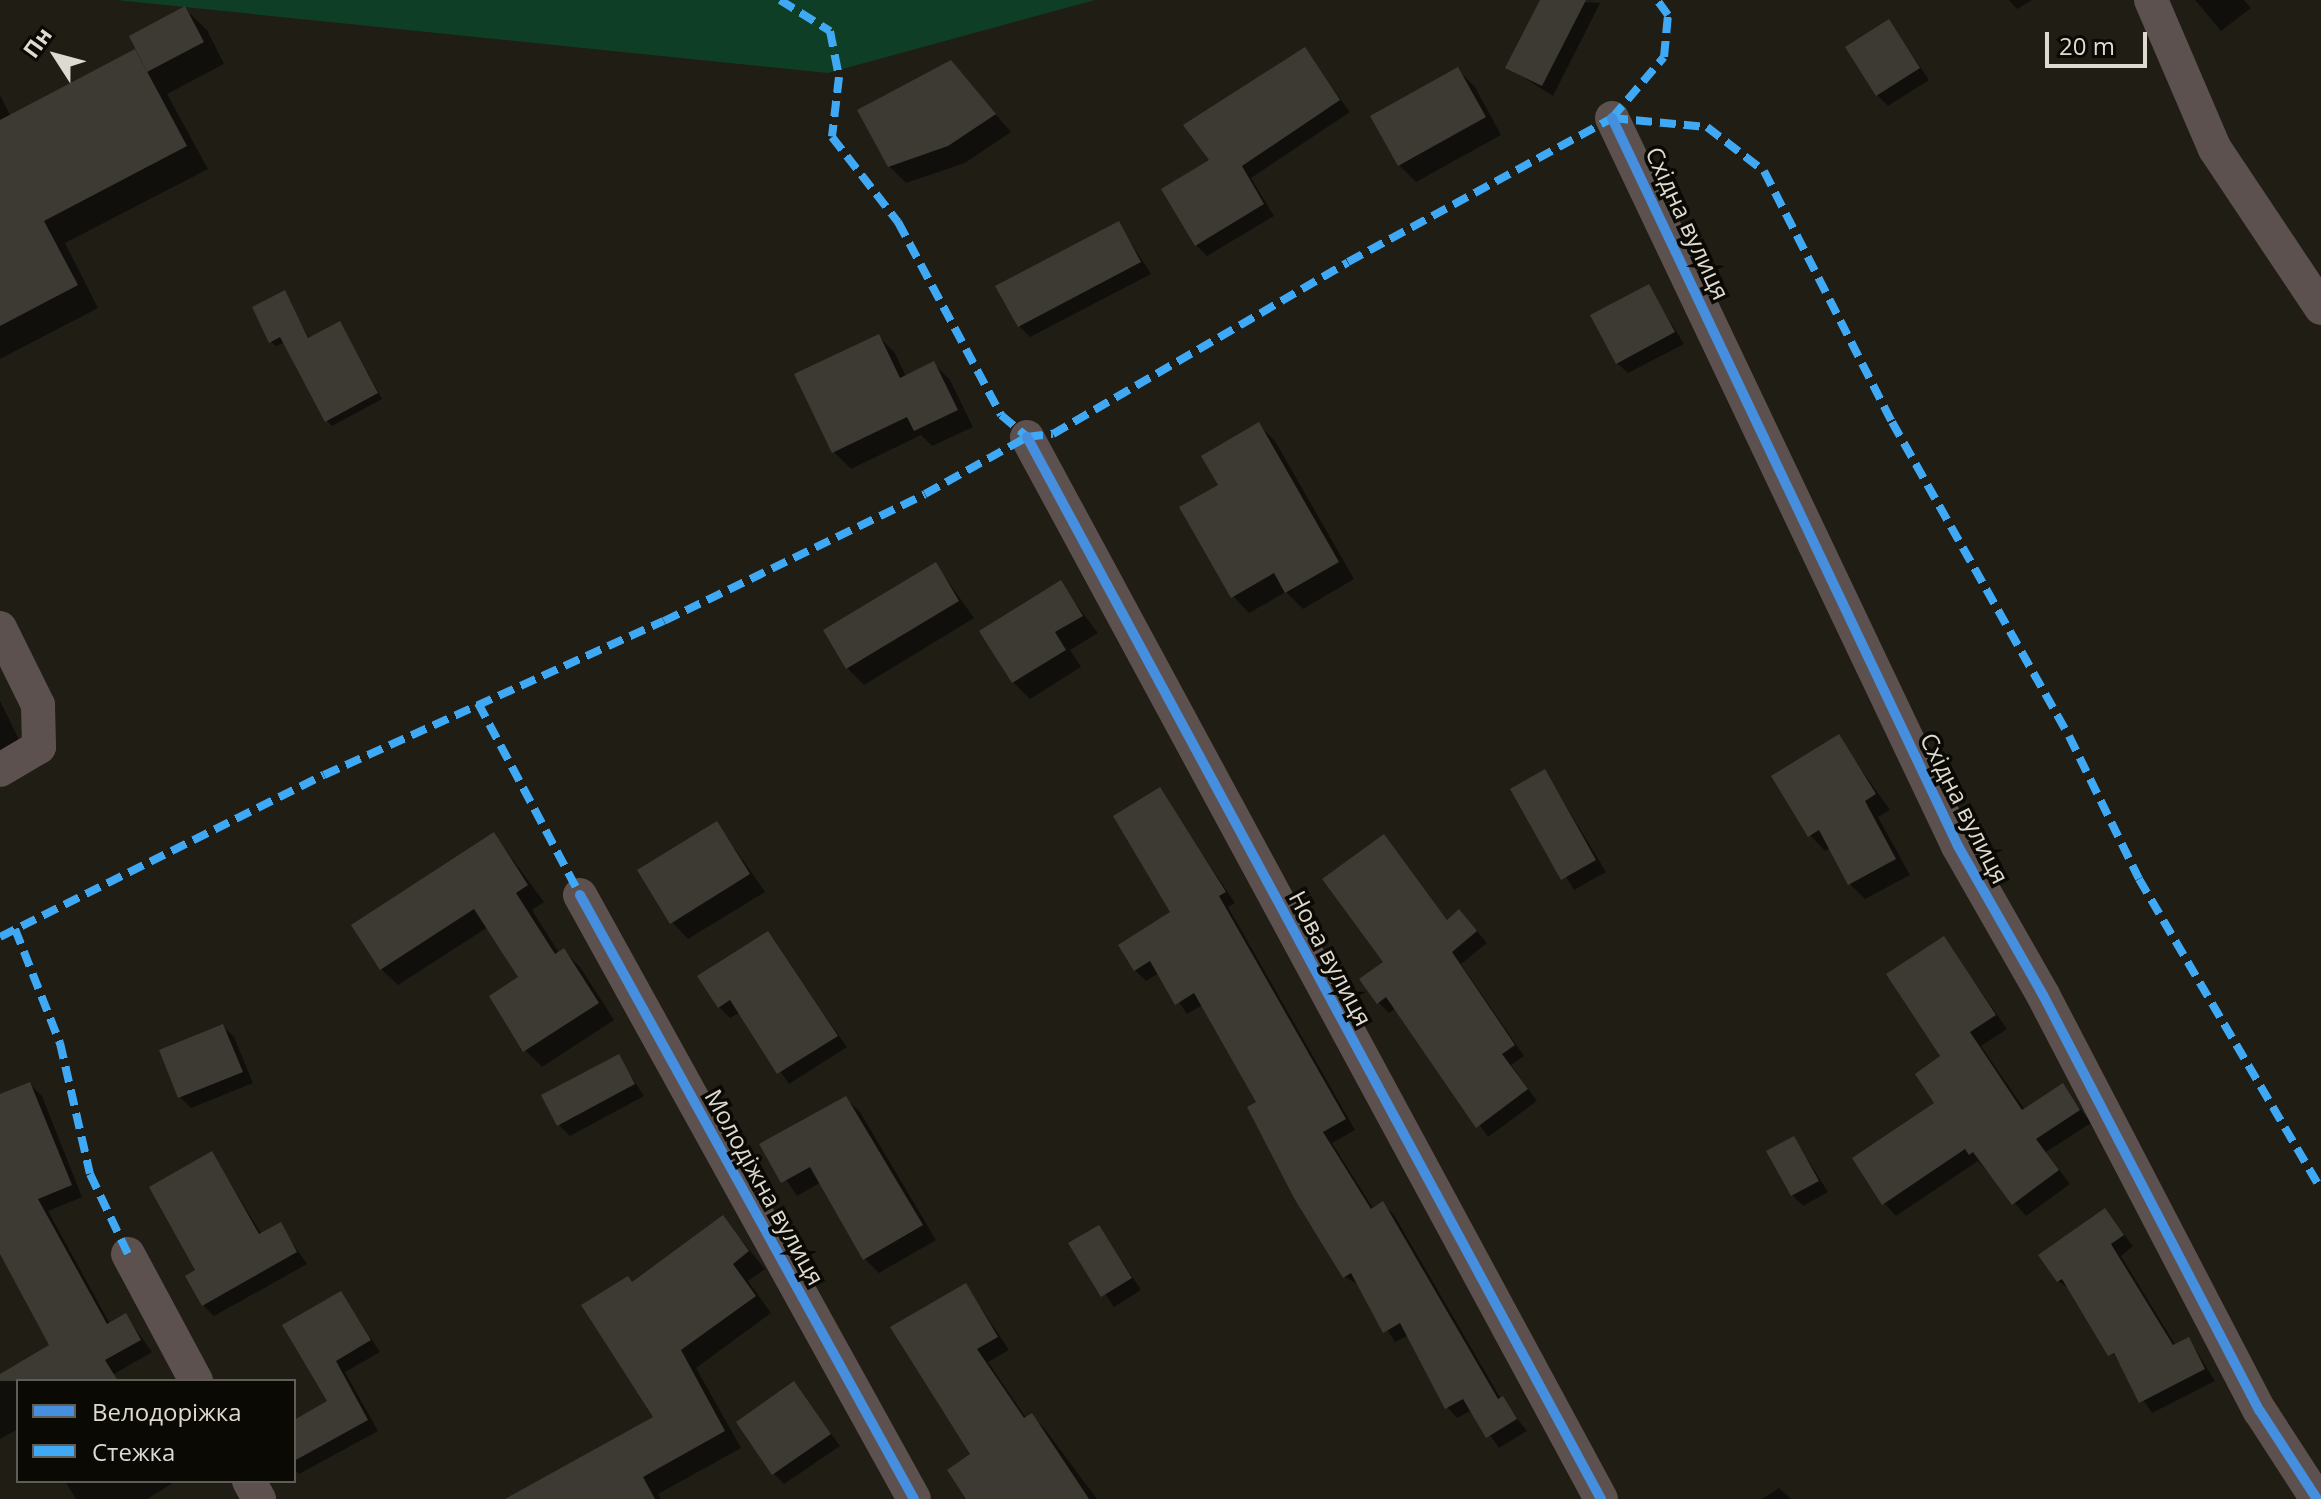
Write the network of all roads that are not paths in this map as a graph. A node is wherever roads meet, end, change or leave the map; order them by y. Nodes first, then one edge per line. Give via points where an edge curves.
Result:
1 (2151, 0) edge
2 (1612, 118) dead end
3 (2321, 308) edge
4 (1027, 437) dead end
5 (0, 628) edge
6 (0, 770) edge
7 (580, 895) dead end
8 (128, 1254) dead end
9 (195, 1379) edge
10 (914, 1499) edge
11 (1601, 1499) edge
12 (2317, 1499) edge

1 - 3 street via 2215,149
2 - 12 street, Східна вулиця via 1958,846 2043,995 2260,1411
4 - 11 street, Нова вулиця
5 - 6 street via 38,705 39,747
7 - 10 street, Молодіжна вулиця
8 - 9 street

